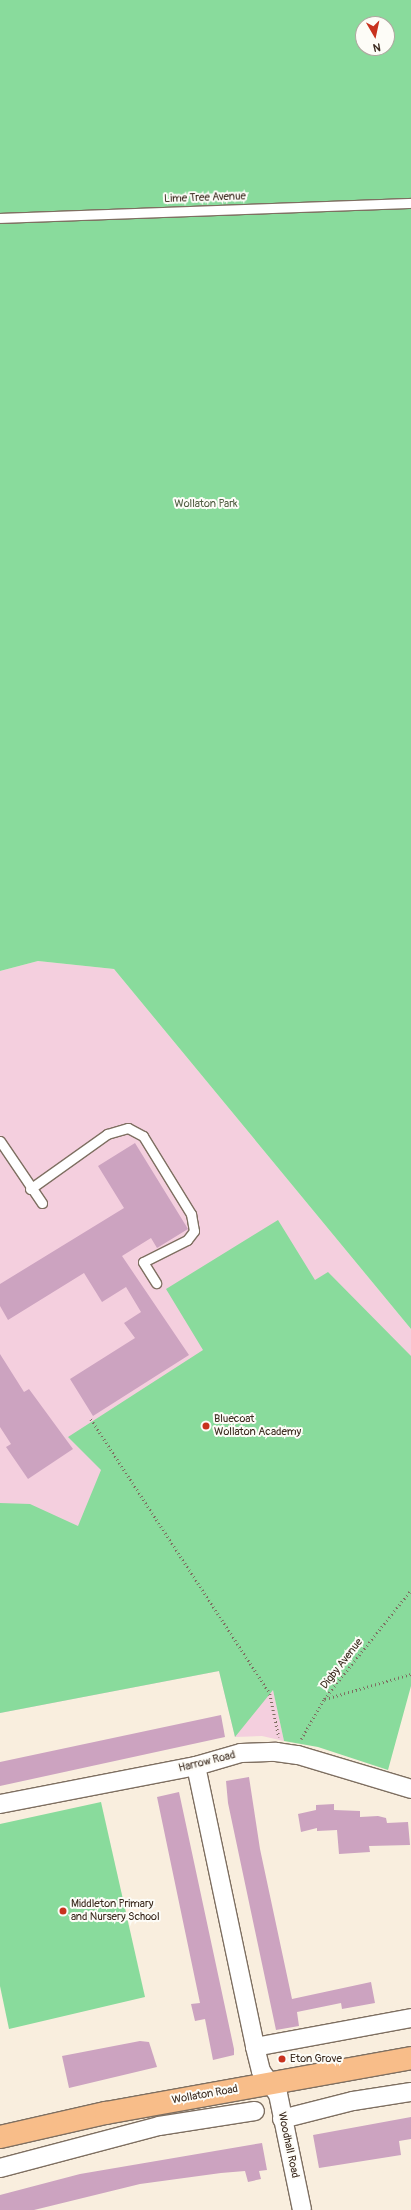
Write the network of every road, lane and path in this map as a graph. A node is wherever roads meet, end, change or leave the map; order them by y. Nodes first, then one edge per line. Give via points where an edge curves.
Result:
1 (411, 202) edge
2 (0, 218) edge
3 (0, 1141) edge
4 (30, 1189) junction
5 (42, 1203) dead end
6 (156, 1283) dead end
7 (91, 1419) dead end
8 (411, 1590) edge
9 (411, 1674) edge
10 (324, 1699) junction
11 (276, 1752) junction
12 (298, 1755) junction
13 (196, 1766) junction
14 (411, 1789) edge
15 (0, 1804) edge
16 (411, 2018) edge
17 (256, 2047) junction
18 (411, 2058) edge
19 (270, 2083) junction
20 (411, 2092) edge
21 (255, 2111) dead end
22 (282, 2119) junction
23 (0, 2137) edge
24 (0, 2168) edge
25 (302, 2210) edge

1 - 2 lane, Lime Tree Avenue
3 - 4 lane
4 - 5 lane
4 - 6 lane via 107,1134 128,1128 143,1136 192,1214 194,1231 187,1240 143,1262
7 - 11 path via 270,1694 280,1742
8 - 10 path, Digby Avenue
9 - 10 path
10 - 12 path, Digby Avenue via 299,1742
11 - 12 street, Harrow Road
11 - 13 street, Harrow Road via 241,1753
12 - 14 street, Harrow Road
13 - 15 street, Harrow Road
13 - 17 street
16 - 17 street
17 - 19 street via 261,2071
18 - 19 main road, Wollaton Road
19 - 22 street, Woodhall Road via 278,2094
19 - 23 main road, Wollaton Road
20 - 22 street via 353,2101
21 - 24 street, Wollaton Road via 159,2126
22 - 25 street, Woodhall Road

